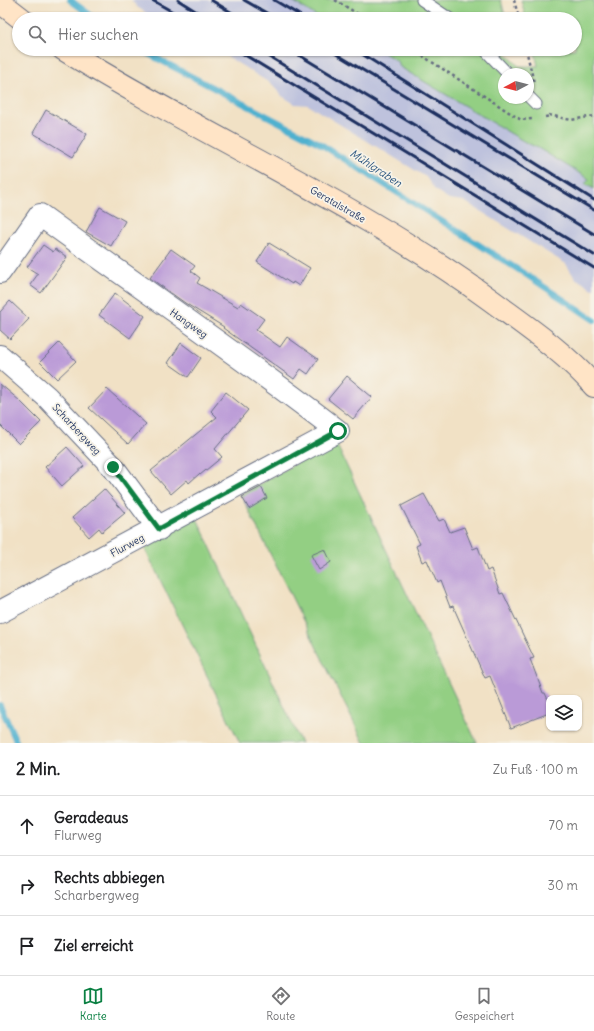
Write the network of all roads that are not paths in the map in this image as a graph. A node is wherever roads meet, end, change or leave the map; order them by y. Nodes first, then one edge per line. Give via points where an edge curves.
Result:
1 (422, 0) edge
2 (0, 2) edge
3 (13, 12) edge
4 (440, 12) edge
5 (74, 56) edge
6 (491, 56) edge
7 (502, 68) edge
8 (0, 272) edge
9 (0, 356) edge
10 (594, 386) edge
11 (338, 431) joint
12 (159, 529) junction
13 (0, 612) edge

1 - 4 lane
2 - 3 street
5 - 10 street, Geratalstraße via 396,237 470,285 519,321 563,356
6 - 7 lane
8 - 11 street, Hangweg via 40,215 277,384
9 - 12 street, Scharbergweg via 47,397 113,467
11 - 12 street, Flurweg
12 - 13 street, Flurweg

